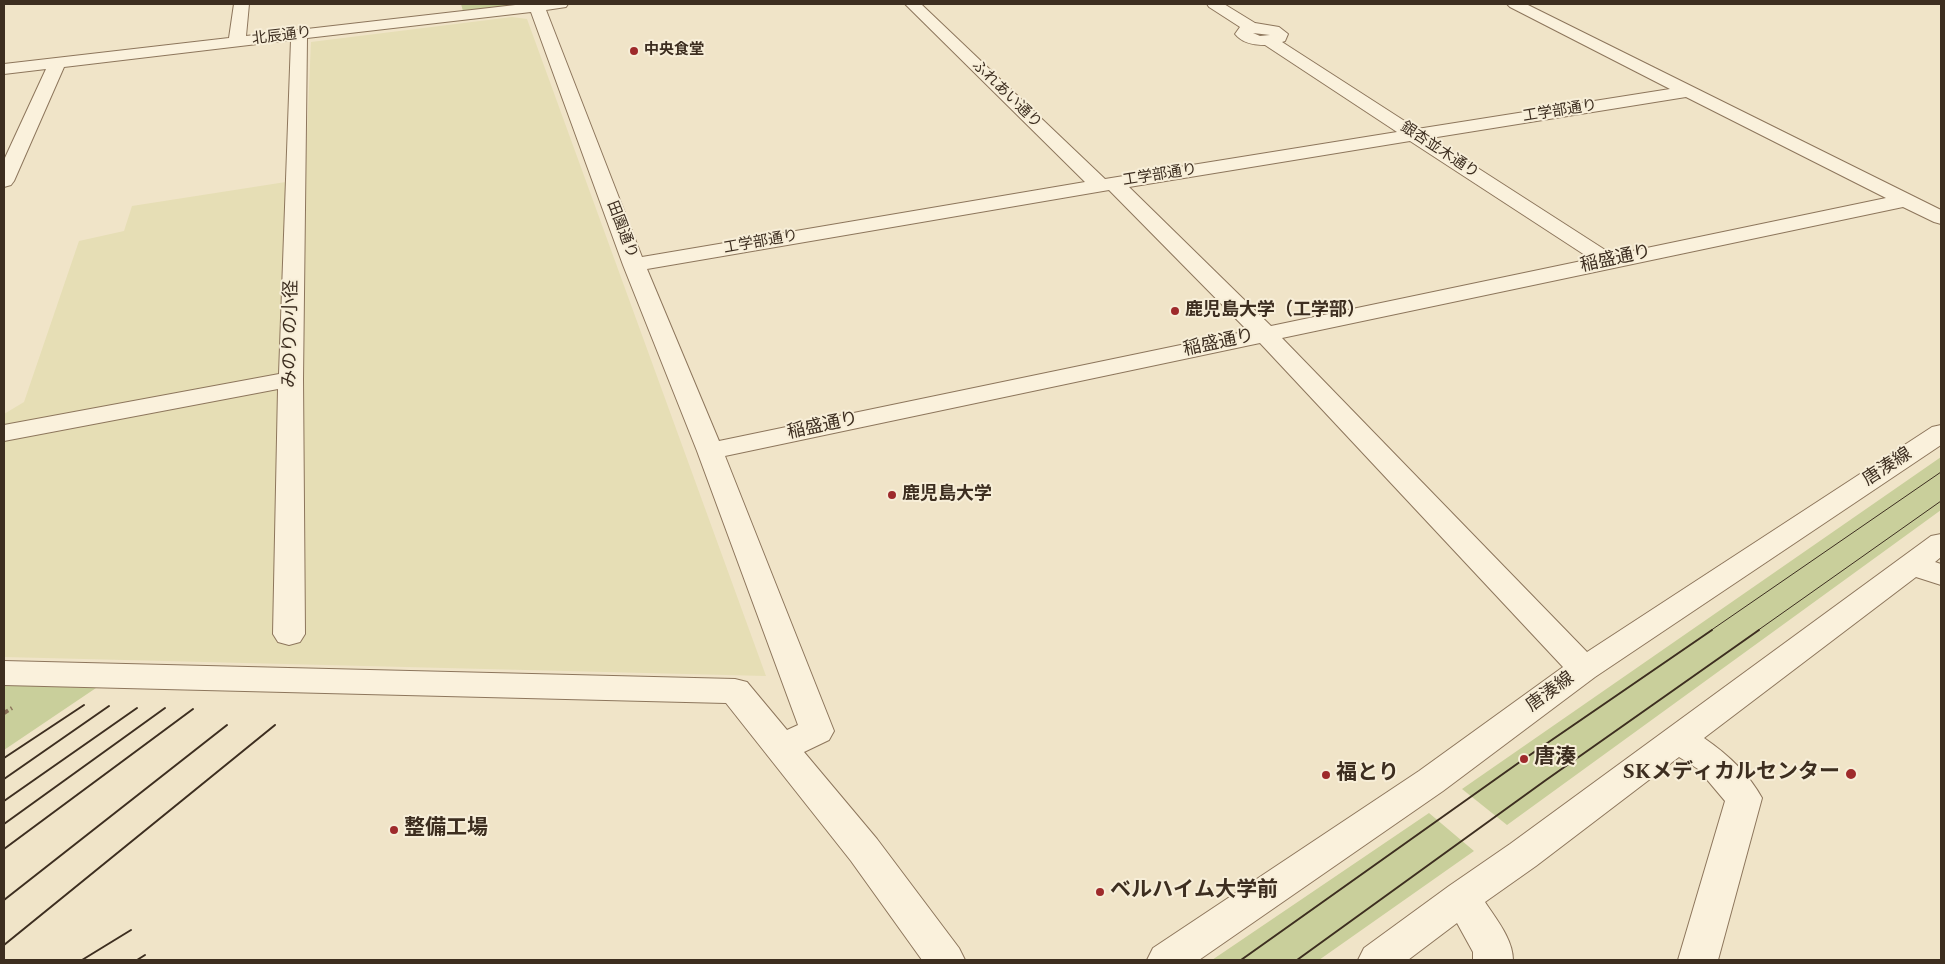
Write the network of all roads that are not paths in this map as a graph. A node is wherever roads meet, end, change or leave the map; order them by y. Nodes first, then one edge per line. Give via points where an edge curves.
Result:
1 (241, 4) edge
2 (561, 4) edge
3 (912, 4) edge
4 (1214, 4) edge
5 (1514, 4) edge
6 (537, 7) junction
7 (299, 35) junction
8 (236, 42) junction
9 (57, 63) junction
10 (4, 69) edge
11 (1688, 91) junction
12 (1416, 135) junction
13 (4, 181) edge
14 (1107, 184) junction
15 (1905, 200) junction
16 (1941, 218) edge
17 (1608, 261) junction
18 (634, 265) junction
19 (1264, 334) junction
20 (291, 379) junction
21 (4, 433) edge
22 (1941, 433) edge
23 (710, 451) junction
24 (1941, 543) edge
25 (1926, 570) edge
26 (289, 634) dead end
27 (1584, 669) junction
28 (4, 673) edge
29 (1679, 739) junction
30 (781, 748) junction
31 (1462, 897) junction
32 (945, 960) edge
33 (1167, 960) edge
34 (1378, 960) edge
35 (1493, 960) edge
36 (1698, 960) edge

1 - 8 street
2 - 6 street, 北辰通り
3 - 14 street, ふれあい通り
4 - 12 street, 銀杏並木通り via 1252,28 1243,34 1270,41
5 - 11 street
6 - 7 street, 北辰通り
6 - 18 street, 田園通り
7 - 8 street, 北辰通り
7 - 20 street, みのりの小径
8 - 9 street, 北辰通り
9 - 10 street, 北辰通り
9 - 13 street
11 - 12 street, 工学部通り
11 - 15 street
12 - 14 street, 工学部通り
12 - 17 street, 銀杏並木通り
14 - 18 street, 工学部通り
14 - 19 street, ふれあい通り
15 - 16 street
15 - 17 street, 稲盛通り
17 - 19 street, 稲盛通り
18 - 23 street, 田園通り
19 - 23 street, 稲盛通り
19 - 27 street, ふれあい通り
20 - 21 street
20 - 26 street, みのりの小径
22 - 27 street, 唐湊線
23 - 30 street, 田園通り via 817,731
24 - 25 street
25 - 29 street
27 - 33 street, 唐湊線 via 1431,781
28 - 30 street via 735,691
29 - 31 street
29 - 36 street via 1710,760 1744,798
30 - 32 street via 864,850
31 - 34 street
31 - 35 street via 1493,950

